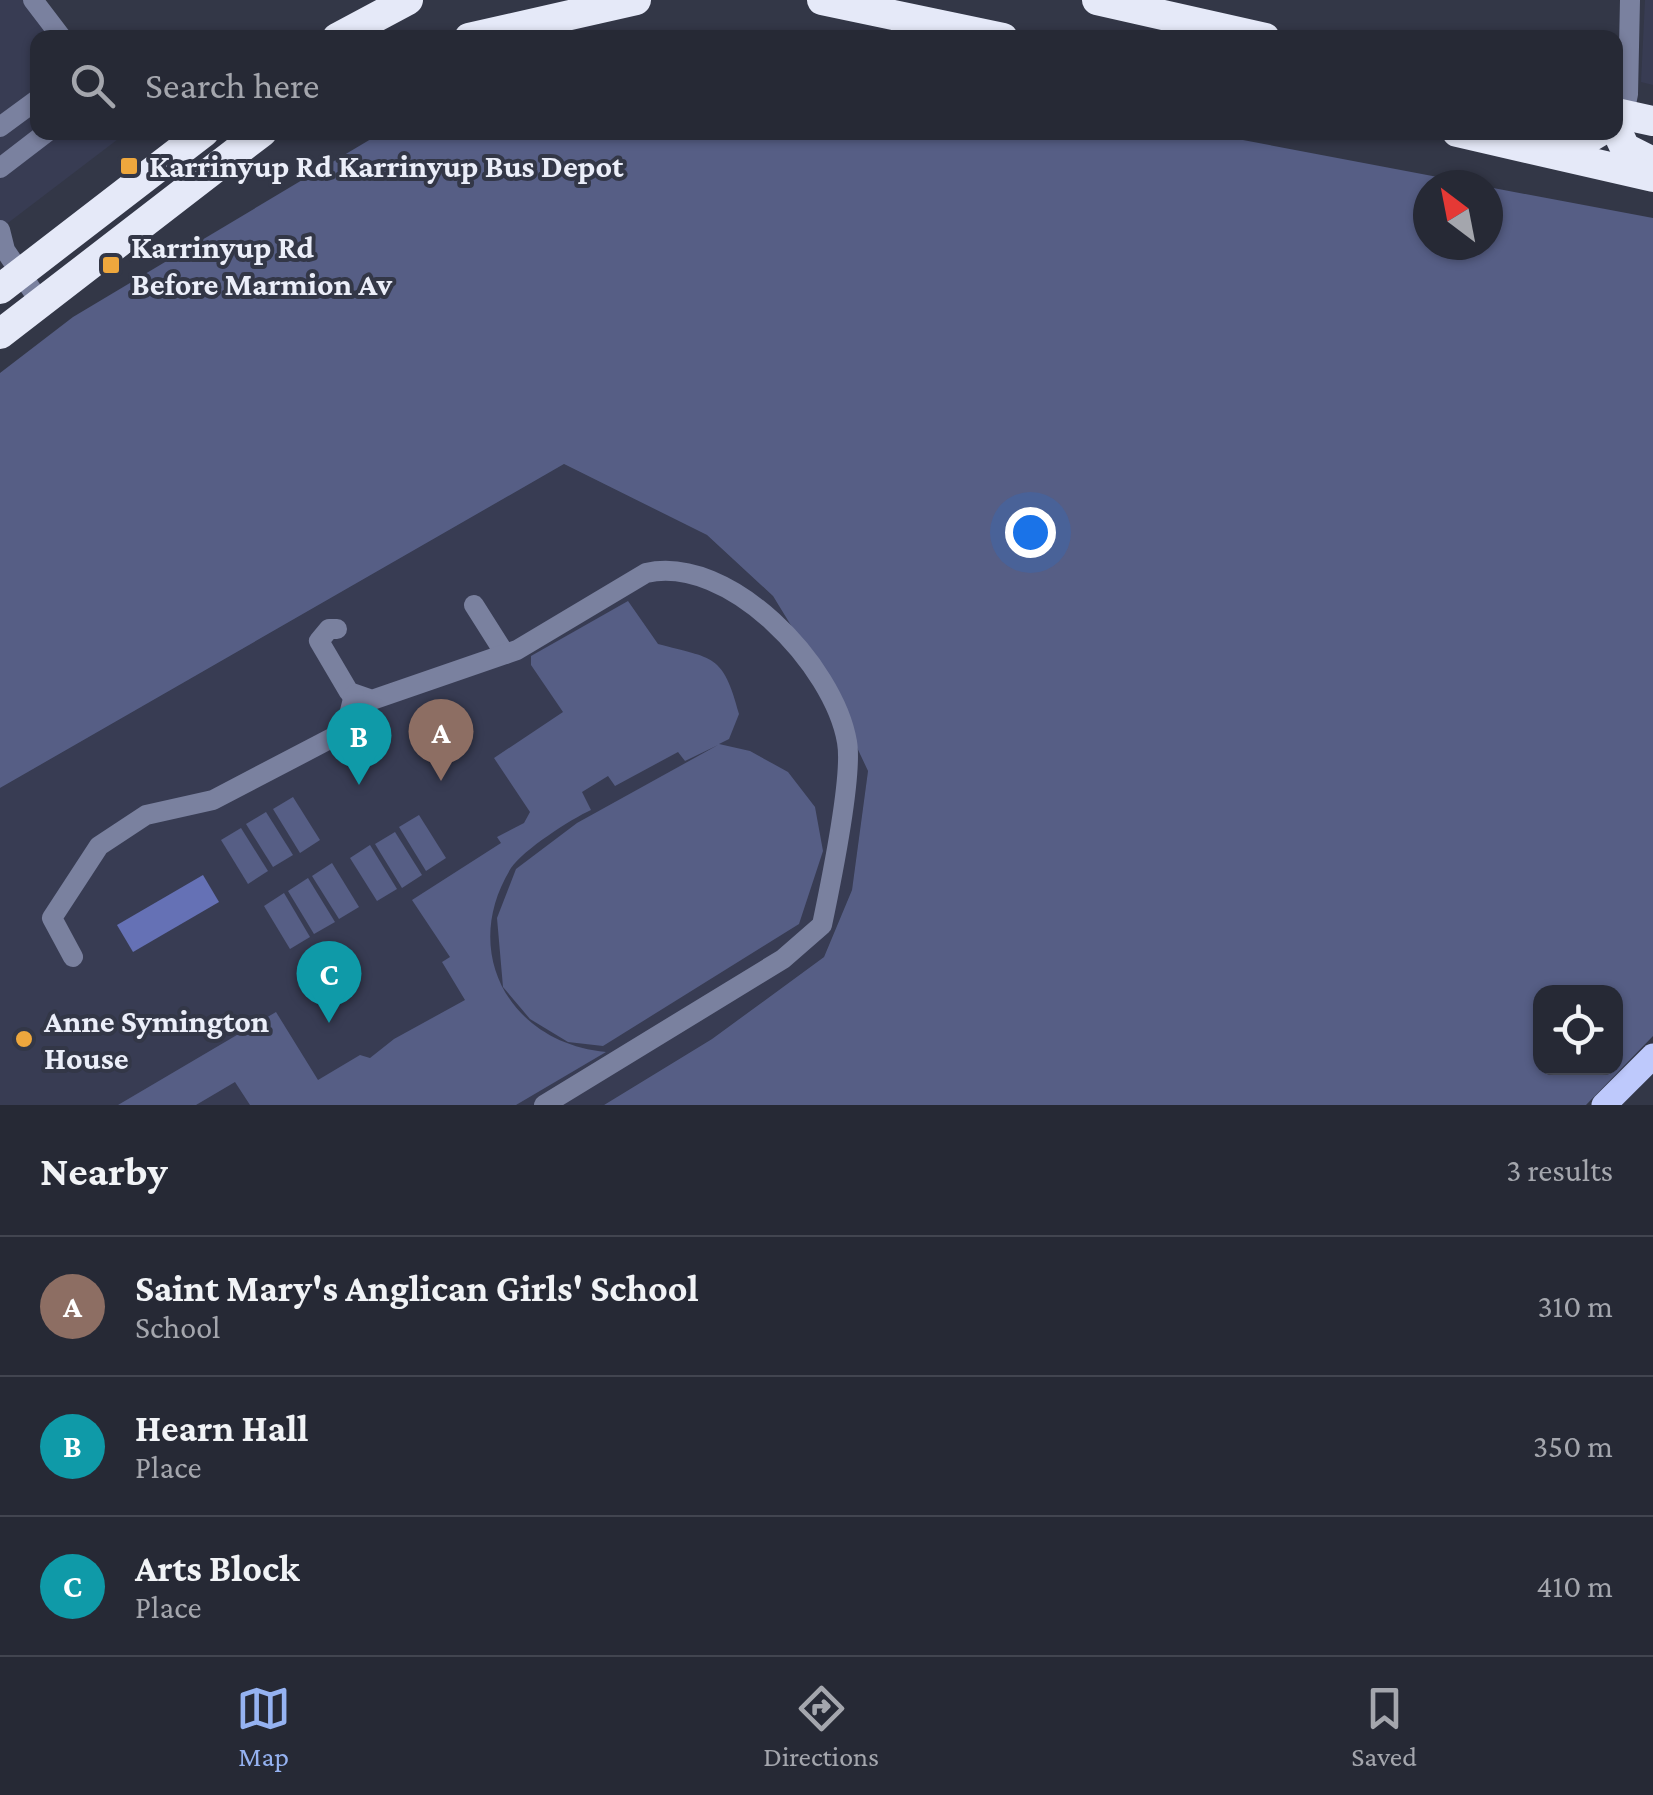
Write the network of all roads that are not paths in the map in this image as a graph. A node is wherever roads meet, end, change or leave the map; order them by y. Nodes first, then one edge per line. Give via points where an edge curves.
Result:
1 (32, 0) edge
2 (408, 0) edge
3 (546, 0) edge
4 (624, 0) edge
5 (822, 0) edge
6 (1096, 0) edge
7 (1630, 0) edge
8 (1131, 4) edge
9 (514, 25) junction
10 (56, 30) edge
11 (352, 30) edge
12 (497, 30) edge
13 (965, 30) edge
14 (1233, 30) edge
15 (1627, 35) junction
16 (1623, 44) edge
17 (30, 105) edge
18 (1623, 107) edge
19 (1623, 115) edge
20 (1653, 121) edge
21 (0, 126) edge
22 (37, 140) edge
23 (191, 140) edge
24 (252, 140) edge
25 (1492, 140) edge
26 (1621, 140) edge
27 (1653, 162) edge
28 (0, 168) edge
29 (1653, 177) edge
30 (5, 258) edge
31 (40, 302) junction
32 (0, 334) edge
33 (474, 605) dead end
34 (337, 629) dead end
35 (505, 654) junction
36 (354, 695) junction
37 (73, 957) dead end
38 (1653, 1056) edge
39 (1653, 1074) edge
40 (544, 1105) edge
41 (1604, 1105) edge
42 (1623, 1105) edge

1 - 10 street
2 - 11 highway
3 - 9 street
4 - 9 highway
5 - 13 highway
6 - 8 highway
7 - 15 street
8 - 14 highway
9 - 12 highway
15 - 16 street
15 - 18 street via 1632,52
17 - 21 street
19 - 20 highway
22 - 28 street
23 - 30 highway
24 - 31 highway
25 - 29 highway
26 - 27 highway
30 - 31 street
31 - 32 highway
33 - 35 street
34 - 36 street via 328,629 320,641
35 - 36 street via 372,700
35 - 40 street via 646,573 690,572 776,623 825,688 848,745 822,925 783,959
36 - 37 street via 345,731 323,745 213,800 146,815 99,846 52,918
38 - 41 main road
39 - 42 main road

